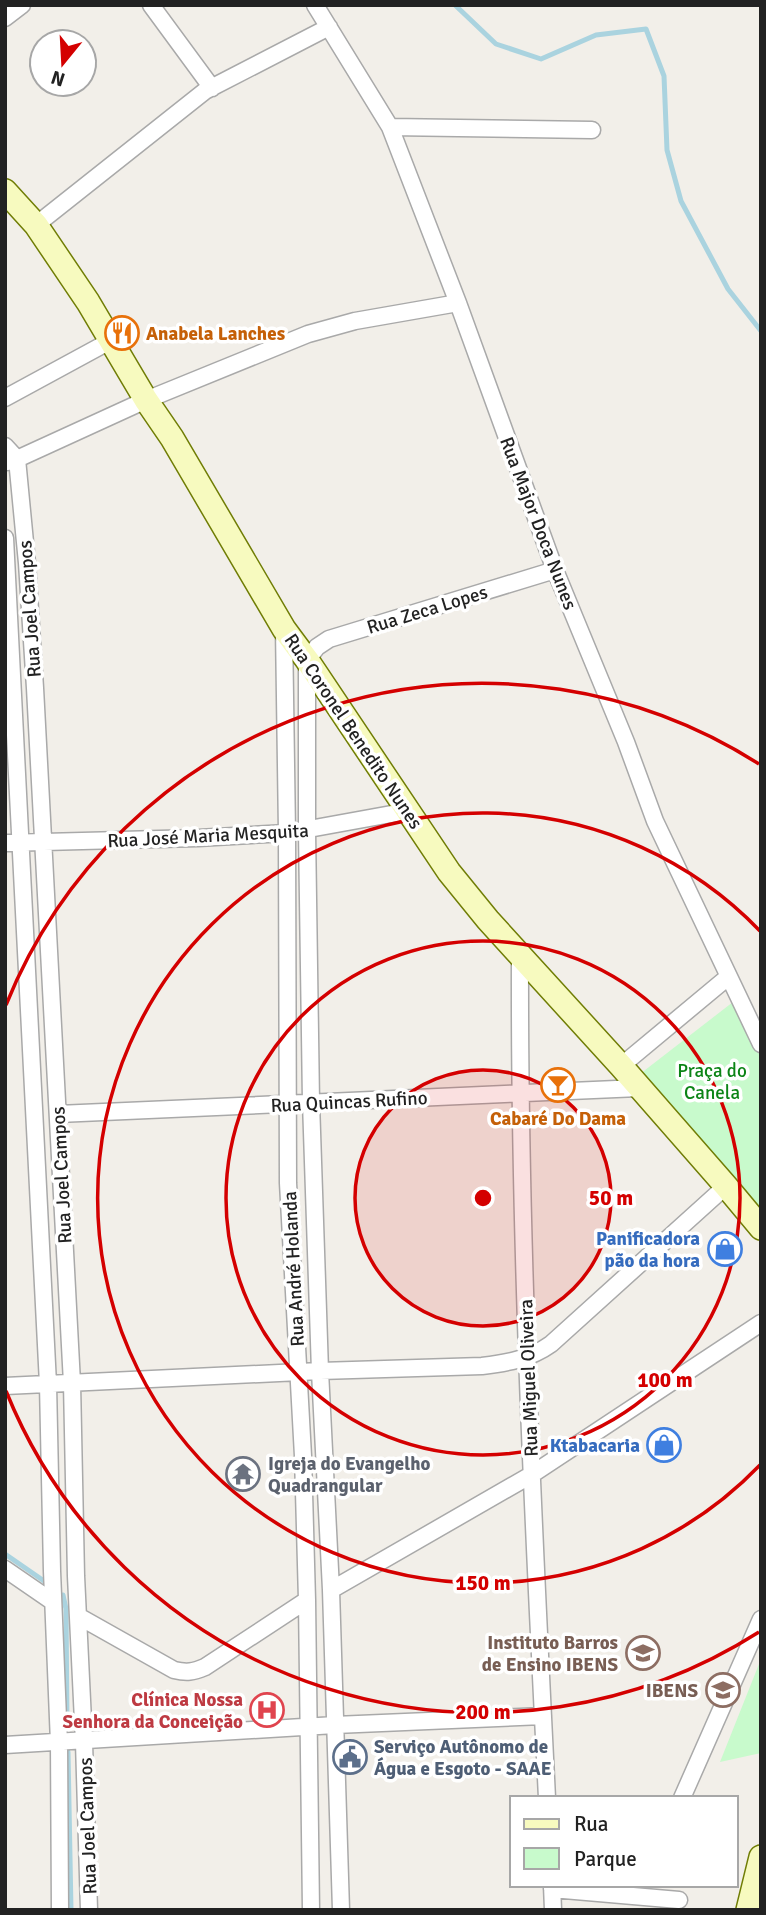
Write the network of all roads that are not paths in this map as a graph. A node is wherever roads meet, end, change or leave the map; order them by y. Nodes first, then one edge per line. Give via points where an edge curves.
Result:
1 (22, 5) edge
2 (150, 5) edge
3 (315, 5) edge
4 (5, 18) edge
5 (329, 27) junction
6 (212, 88) junction
7 (390, 127) junction
8 (592, 130) dead end
9 (5, 191) edge
10 (36, 225) junction
11 (458, 303) junction
12 (110, 341) junction
13 (5, 398) edge
14 (146, 400) junction
15 (5, 446) edge
16 (11, 461) edge
17 (5, 538) edge
18 (555, 570) junction
19 (284, 629) junction
20 (307, 660) junction
21 (35, 688) junction
22 (9, 689) edge
23 (408, 811) junction
24 (307, 831) junction
25 (287, 833) junction
26 (22, 842) junction
27 (43, 842) junction
28 (5, 843) edge
29 (520, 957) junction
30 (728, 977) junction
31 (761, 1044) edge
32 (621, 1066) junction
33 (639, 1088) junction
34 (519, 1093) junction
35 (312, 1102) junction
36 (287, 1103) junction
37 (58, 1114) junction
38 (726, 1186) junction
39 (761, 1228) edge
40 (761, 1323) edge
41 (527, 1357) junction
42 (320, 1371) junction
43 (299, 1372) junction
44 (72, 1383) junction
45 (48, 1384) junction
46 (5, 1386) edge
47 (531, 1475) junction
48 (5, 1569) edge
49 (52, 1571) junction
50 (76, 1576) junction
51 (331, 1590) junction
52 (307, 1600) junction
53 (53, 1602) junction
54 (78, 1616) junction
55 (758, 1628) edge
56 (543, 1716) junction
57 (335, 1726) junction
58 (308, 1727) junction
59 (59, 1742) junction
60 (84, 1742) junction
61 (5, 1745) edge
62 (547, 1796) edge
63 (683, 1796) edge
64 (761, 1857) edge
65 (552, 1887) edge
66 (678, 1898) edge
67 (60, 1910) edge
68 (89, 1910) edge
69 (311, 1910) edge
70 (341, 1910) edge
71 (553, 1910) edge
72 (748, 1910) edge

1 - 4 street
2 - 6 street
3 - 5 street, Rua Major Doca Nunes
5 - 6 street
5 - 7 street, Rua Major Doca Nunes
6 - 10 street
7 - 8 street
7 - 11 street, Rua Major Doca Nunes
9 - 10 street, Rua Coronel Benedito Nunes
10 - 12 street, Rua Coronel Benedito Nunes
11 - 14 street via 308,334
11 - 18 street, Rua Major Doca Nunes
12 - 13 street
12 - 14 street, Rua Coronel Benedito Nunes
14 - 16 street
14 - 19 street, Rua Coronel Benedito Nunes
15 - 16 street
16 - 21 street, Rua Joel Campos via 27,563
17 - 22 street, Rua Joel Campos
18 - 20 street, Rua Zeca Lopes via 329,639
18 - 30 street, Rua Major Doca Nunes via 655,821
19 - 20 street, Rua Coronel Benedito Nunes
19 - 25 street, Rua André Holanda
20 - 23 street, Rua Coronel Benedito Nunes
20 - 24 street, Rua André Holanda
21 - 22 street
21 - 27 street, Rua Joel Campos
22 - 26 street, Rua Joel Campos
23 - 24 street, Rua José Maria Mesquita
23 - 29 street, Rua Coronel Benedito Nunes via 449,872
24 - 25 street, Rua José Maria Mesquita
24 - 35 street, Rua André Holanda
25 - 27 street, Rua José Maria Mesquita
25 - 36 street, Rua André Holanda
26 - 27 street, Rua José Maria Mesquita
26 - 28 street, Rua José Maria Mesquita
26 - 45 street, Rua Joel Campos
27 - 37 street, Rua Joel Campos
29 - 32 street, Rua Coronel Benedito Nunes
29 - 34 street, Rua Miguel Oliveira
30 - 31 street, Rua Major Doca Nunes
30 - 32 street
32 - 33 street, Rua Coronel Benedito Nunes
33 - 34 street, Rua Quincas Rufino
33 - 38 street, Rua Coronel Benedito Nunes
34 - 35 street, Rua Quincas Rufino
34 - 41 street, Rua Miguel Oliveira
35 - 36 street, Rua Quincas Rufino
35 - 42 street, Rua André Holanda
36 - 37 street, Rua Quincas Rufino
36 - 43 street, Rua André Holanda
37 - 44 street, Rua Joel Campos
38 - 39 street, Rua Coronel Benedito Nunes
38 - 41 street via 551,1344
40 - 47 street
41 - 42 street via 482,1366
41 - 47 street, Rua Miguel Oliveira
42 - 43 street
42 - 51 street, Rua André Holanda
43 - 44 street
43 - 52 street, Rua André Holanda
44 - 45 street
44 - 50 street, Rua Joel Campos
45 - 46 street
45 - 49 street, Rua Joel Campos
47 - 51 street
47 - 56 street, Rua Miguel Oliveira
48 - 53 street
49 - 50 street
49 - 53 street, Rua Joel Campos
50 - 54 street, Rua Joel Campos
51 - 57 street, Rua André Holanda
52 - 54 street via 205,1667 185,1673
52 - 58 street, Rua André Holanda
53 - 59 street, Rua Joel Campos
54 - 60 street, Rua Joel Campos
55 - 63 street
56 - 57 street
56 - 62 street, Rua Miguel Oliveira
57 - 58 street
57 - 70 street, Rua André Holanda
58 - 60 street
58 - 69 street, Rua André Holanda
59 - 60 street
59 - 61 street
59 - 67 street, Rua Joel Campos
60 - 68 street, Rua Joel Campos
64 - 72 street
65 - 66 street
65 - 71 street

